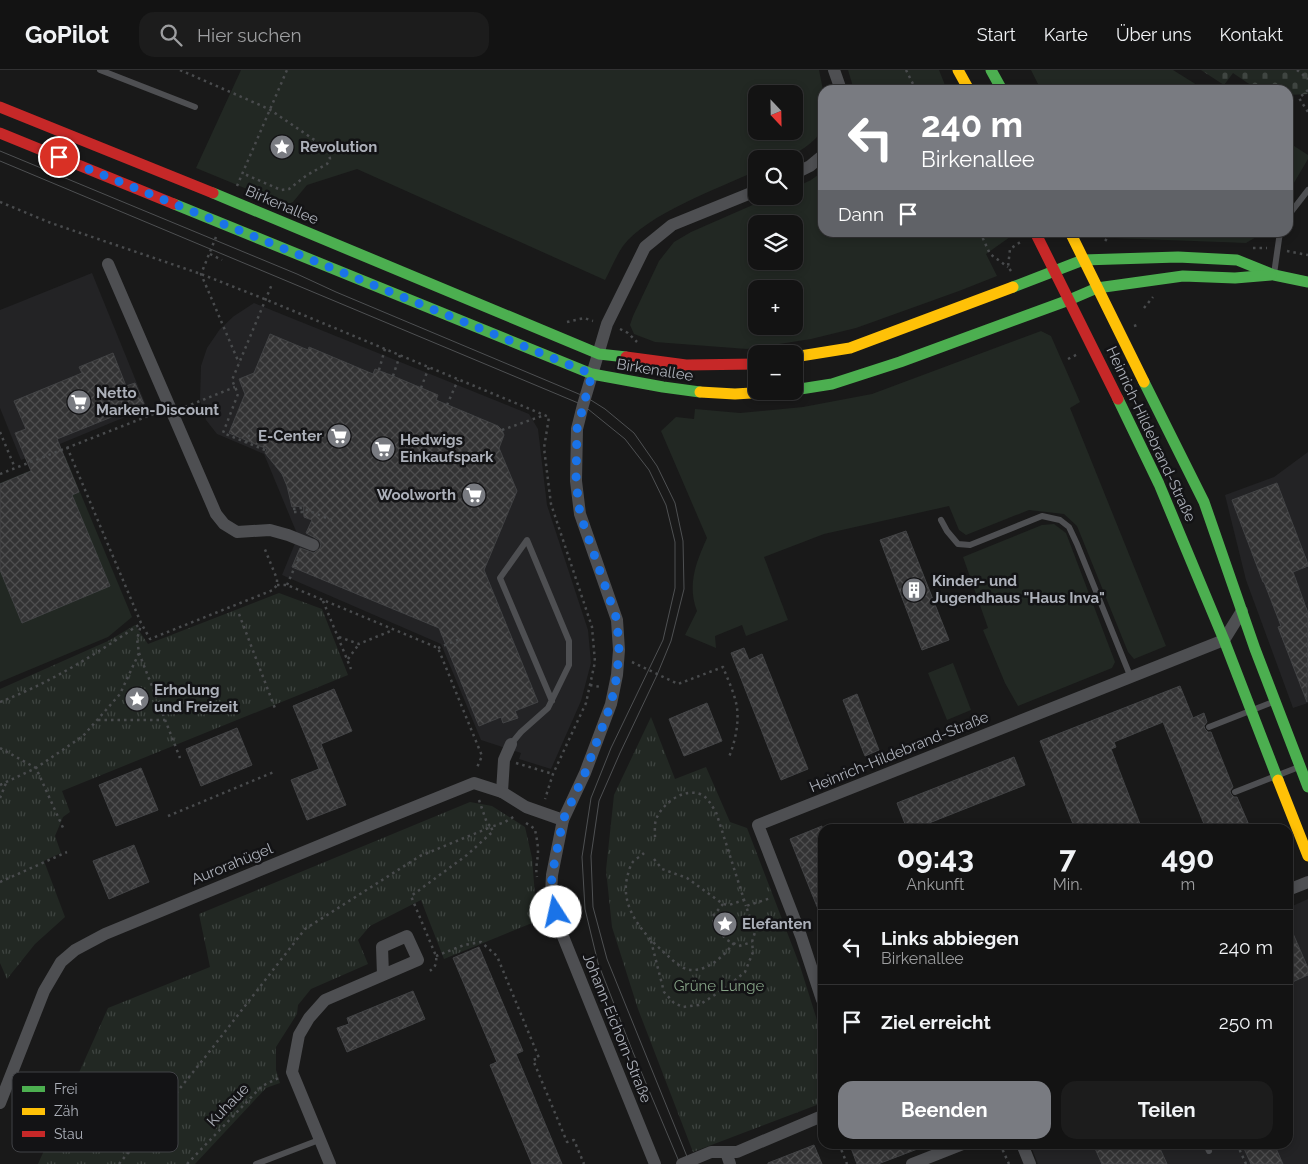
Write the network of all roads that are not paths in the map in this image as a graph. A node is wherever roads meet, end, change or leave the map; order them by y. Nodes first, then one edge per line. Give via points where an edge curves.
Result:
1 (100, 70) edge
2 (834, 70) edge
3 (958, 70) edge
4 (991, 70) edge
5 (839, 85) edge
6 (966, 85) edge
7 (999, 85) edge
8 (0, 106) edge
9 (195, 107) dead end
10 (0, 133) edge
11 (818, 159) edge
12 (803, 170) edge
13 (1308, 190) edge
14 (748, 194) edge
15 (1293, 210) edge
16 (1036, 237) edge
17 (1072, 237) edge
18 (1279, 237) edge
19 (1083, 260) junction
20 (108, 264) dead end
21 (1054, 272) junction
22 (1274, 275) junction
23 (1308, 282) edge
24 (1098, 288) junction
25 (1069, 300) junction
26 (599, 354) junction
27 (803, 356) edge
28 (748, 364) edge
29 (592, 374) junction
30 (803, 389) edge
31 (748, 394) edge
32 (941, 520) dead end
33 (308, 547) road end
34 (1242, 611) junction
35 (1224, 640) junction
36 (1130, 678) junction
37 (552, 701) junction
38 (1275, 702) junction
39 (1252, 711) junction
40 (1209, 727) dead end
41 (511, 744) joint
42 (1300, 767) junction
43 (1277, 776) junction
44 (1308, 788) edge
45 (502, 792) junction
46 (1235, 792) dead end
47 (563, 820) junction
48 (1308, 856) edge
49 (1308, 882) edge
50 (1293, 888) edge
51 (383, 975) dead end
52 (818, 989) edge
53 (12, 1072) edge
54 (12, 1072) edge
55 (0, 1103) edge
56 (818, 1118) edge
57 (319, 1140) junction
58 (950, 1149) edge
59 (1024, 1149) edge
60 (728, 1158) edge
61 (256, 1164) edge
62 (330, 1164) edge
63 (655, 1164) edge
64 (682, 1164) edge
65 (912, 1164) edge
66 (1030, 1164) edge

1 - 9 lane
2 - 5 street
3 - 6 street
4 - 7 street
8 - 26 street, Birkenallee
10 - 29 street, Birkenallee
11 - 12 street
13 - 15 lane
14 - 26 street, Johann-Eichorn-Straße via 672,225 645,247 607,324
16 - 21 street, Heinrich-Hildebrand-Straße
17 - 19 street, Heinrich-Hildebrand-Straße
18 - 22 lane
19 - 21 street
19 - 22 street via 1178,257 1237,260
19 - 24 street, Heinrich-Hildebrand-Straße
20 - 33 street via 216,514 237,532 270,530 288,535
21 - 25 street, Heinrich-Hildebrand-Straße
21 - 27 street via 850,348
22 - 23 street
22 - 24 street via 1234,278 1183,276
24 - 25 street
24 - 34 street, Heinrich-Hildebrand-Straße via 1204,502
25 - 30 street via 900,362 832,384
25 - 35 street, Heinrich-Hildebrand-Straße via 1159,484
26 - 28 street, Birkenallee via 686,365
26 - 29 street, Johann-Eichorn-Straße
29 - 31 street, Birkenallee via 679,391
29 - 47 street, Johann-Eichorn-Straße via 577,429 576,481 580,514 617,620 619,658 611,704
32 - 36 lane via 958,544 970,545 1042,516 1060,520 1069,527
34 - 35 street
34 - 38 street, Heinrich-Hildebrand-Straße
35 - 36 street, Heinrich-Hildebrand-Straße
35 - 39 street, Heinrich-Hildebrand-Straße
36 - 52 street, Heinrich-Hildebrand-Straße via 758,825
37 - 37 lane via 569,666 569,641 527,540 500,578
37 - 41 lane
38 - 39 lane
38 - 42 street, Heinrich-Hildebrand-Straße
39 - 40 lane
39 - 43 street, Heinrich-Hildebrand-Straße
41 - 45 street via 504,760
42 - 43 lane
42 - 44 street, Heinrich-Hildebrand-Straße
43 - 46 lane
43 - 48 street, Heinrich-Hildebrand-Straße
45 - 47 street via 526,807
45 - 53 street, Aurorahügel via 474,783 105,934 75,950 61,962 44,991
47 - 63 street, Johann-Eichorn-Straße via 551,894 560,929
49 - 50 street
51 - 57 street via 325,1000 299,1034 292,1072
54 - 55 street, Aurorahügel
56 - 60 street
57 - 61 lane
57 - 62 street
58 - 65 street
59 - 66 street
60 - 64 street via 711,1152

